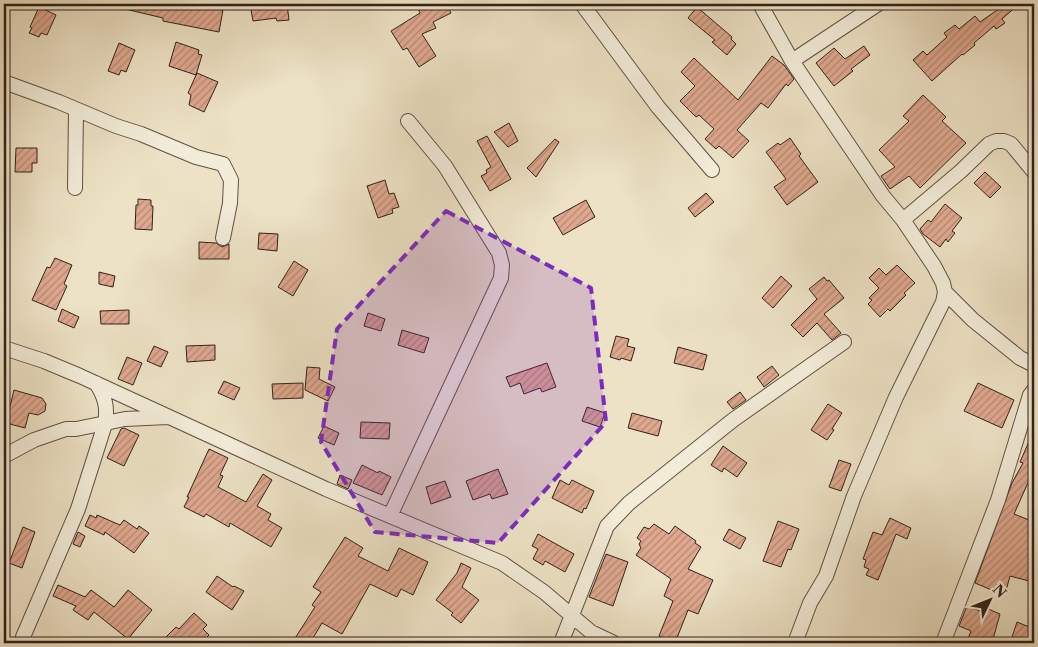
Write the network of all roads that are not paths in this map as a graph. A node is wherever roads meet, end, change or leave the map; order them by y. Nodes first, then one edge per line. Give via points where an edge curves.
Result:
1 (582, 4) edge
2 (760, 4) edge
3 (878, 4) edge
4 (792, 61) junction
5 (4, 82) edge
6 (76, 110) junction
7 (408, 122) dead end
8 (712, 170) dead end
9 (1034, 172) edge
10 (75, 188) dead end
11 (903, 220) junction
12 (223, 238) dead end
13 (945, 292) junction
14 (844, 342) dead end
15 (4, 348) edge
16 (1034, 365) edge
17 (96, 383) junction
18 (1034, 390) edge
19 (171, 417) junction
20 (105, 424) junction
21 (4, 456) edge
22 (390, 516) junction
23 (572, 617) junction
24 (23, 637) dead end
25 (561, 643) edge
26 (614, 643) edge
27 (795, 643) edge
28 (943, 643) edge

1 - 8 street via 658,107
2 - 4 street
3 - 4 street
4 - 11 street via 883,196
5 - 6 street
6 - 10 street
6 - 12 street via 196,157 223,164 232,180
7 - 22 street via 445,166 499,253 502,265 501,278
9 - 11 street via 1010,144 996,141
11 - 13 street via 934,266
13 - 16 street via 973,320 1020,358
13 - 27 street via 896,397 854,496 826,576 810,603
14 - 23 street via 734,420 629,503 607,526
15 - 17 street
17 - 19 street
17 - 20 street via 107,409
18 - 28 street via 998,500
19 - 20 street via 126,419
19 - 22 street
20 - 21 street via 66,429 34,440
20 - 24 street via 78,509
22 - 23 street via 502,563 544,592
23 - 25 street
23 - 26 street via 591,632

